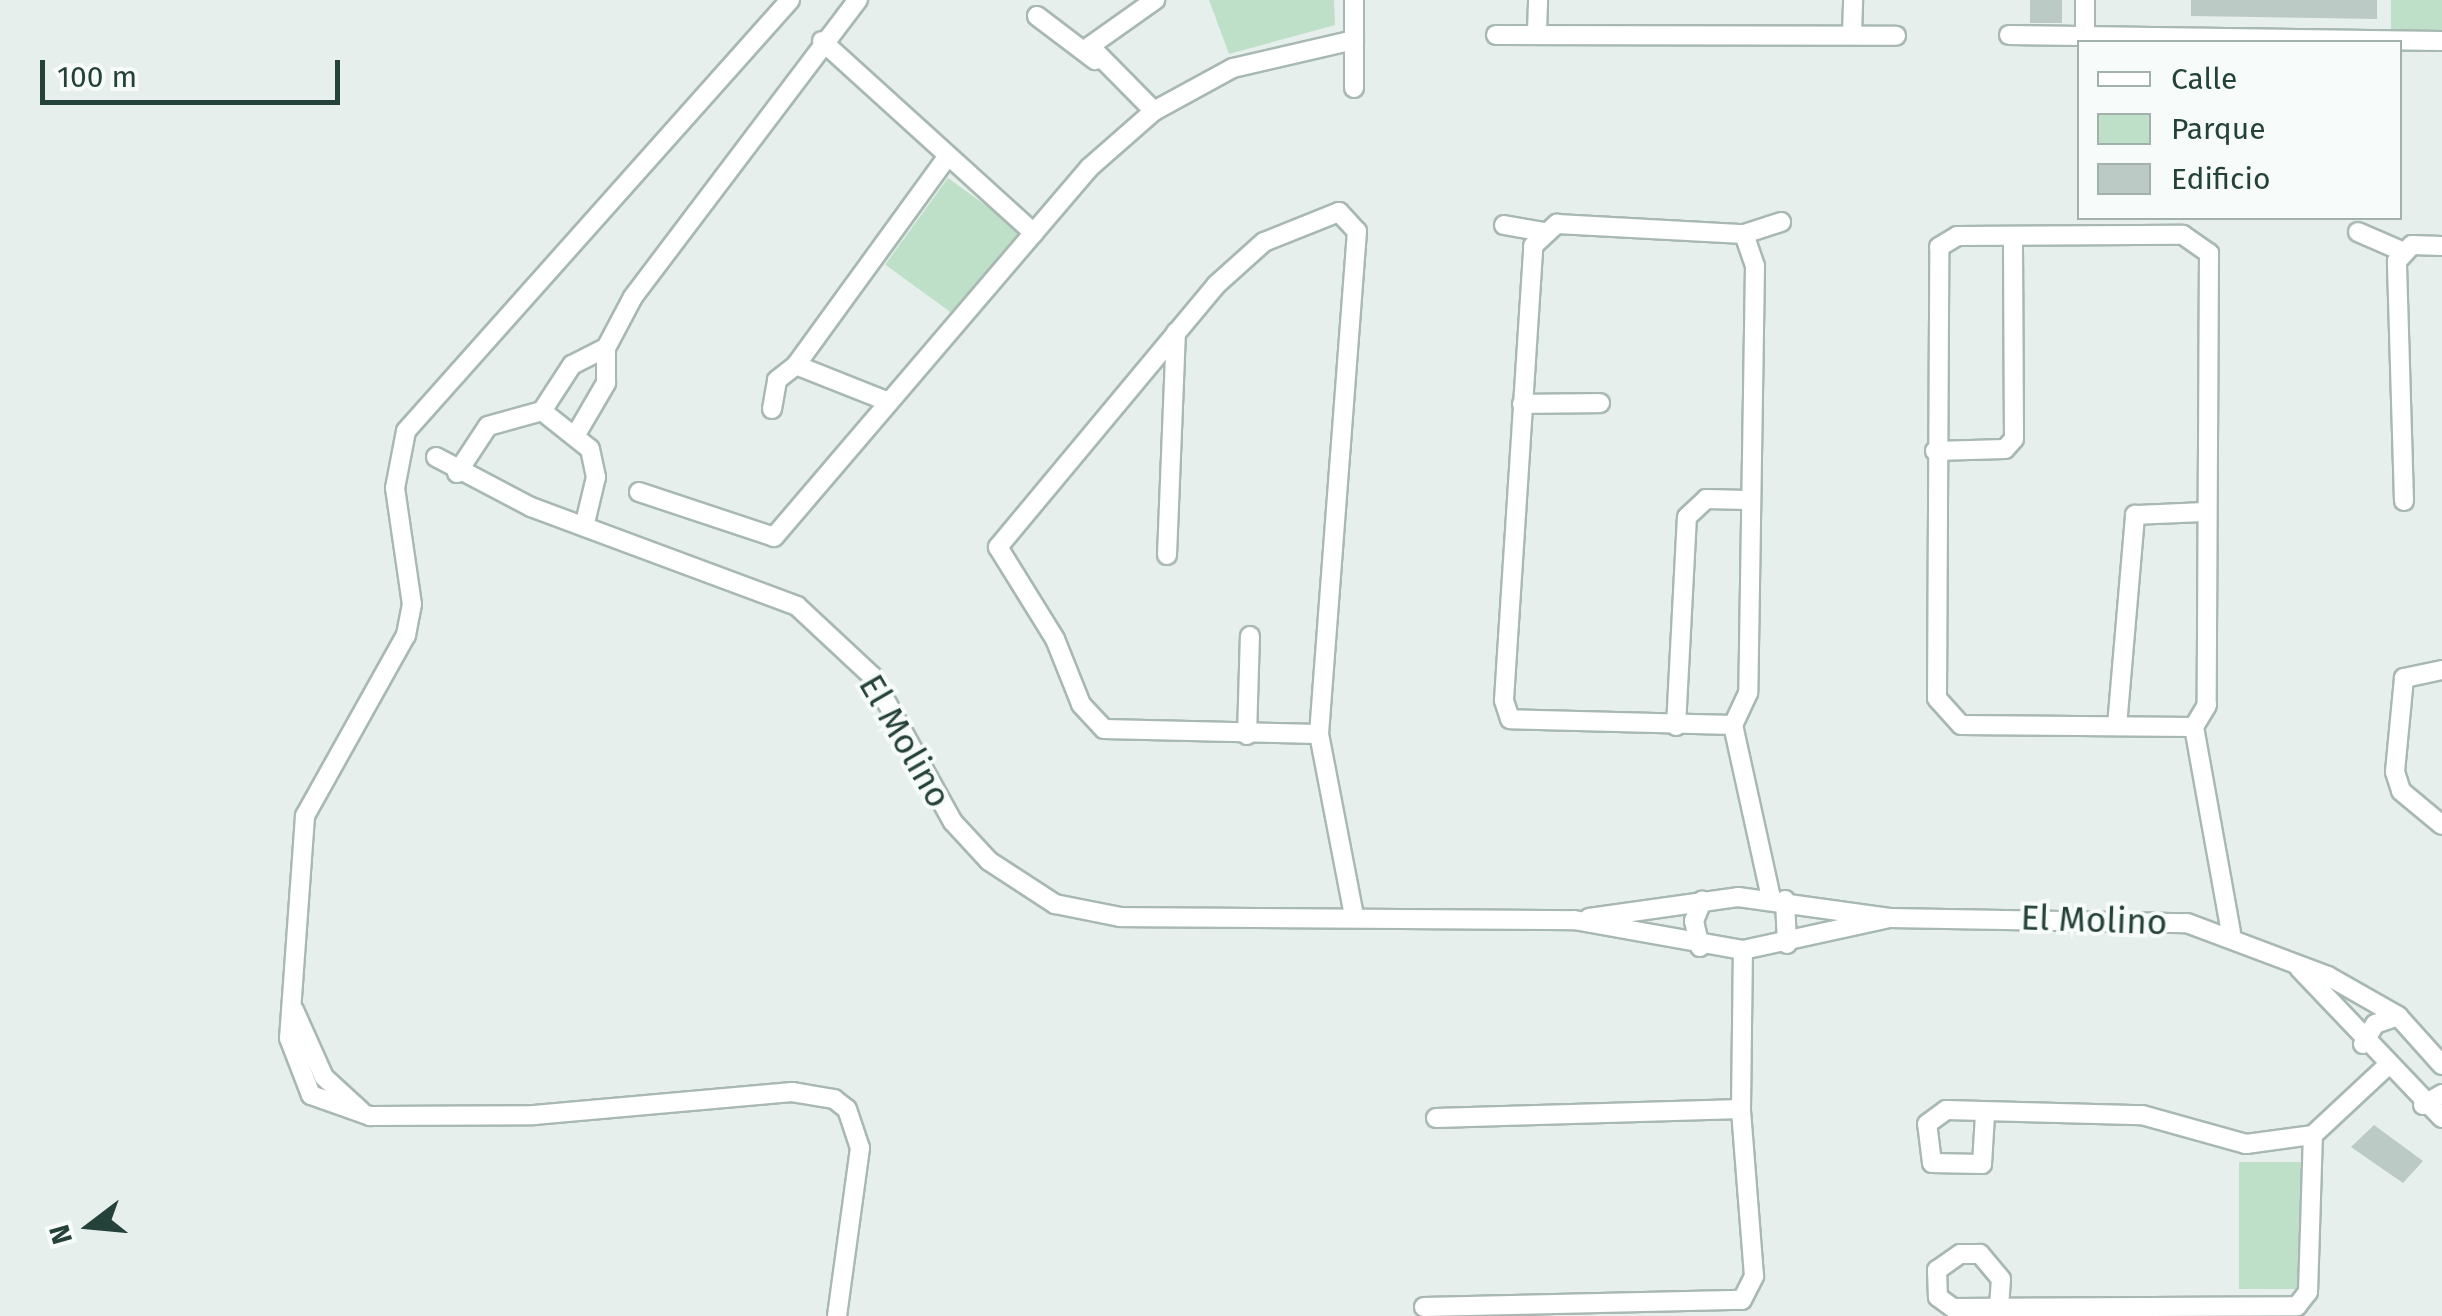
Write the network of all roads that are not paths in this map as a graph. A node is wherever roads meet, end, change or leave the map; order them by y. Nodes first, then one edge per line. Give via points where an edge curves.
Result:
1 (790, 0) edge
2 (858, 0) edge
3 (1155, 0) edge
4 (1354, 0) edge
5 (1538, 0) edge
6 (1853, 0) edge
7 (2085, 0) edge
8 (1037, 16) dead end
9 (1537, 31) junction
10 (1852, 33) junction
11 (1496, 35) dead end
12 (2008, 35) dead end
13 (1896, 36) dead end
14 (2085, 36) junction
15 (1354, 40) junction
16 (2371, 40) edge
17 (2402, 40) edge
18 (822, 41) junction
19 (2442, 41) edge
20 (1095, 60) junction
21 (1354, 88) dead end
22 (1154, 111) junction
23 (948, 156) junction
24 (1781, 222) dead end
25 (1504, 225) dead end
26 (1544, 232) junction
27 (2358, 232) dead end
28 (1034, 233) junction
29 (1744, 234) junction
30 (2013, 236) junction
31 (2442, 246) edge
32 (2402, 250) junction
33 (1176, 332) junction
34 (606, 348) junction
35 (796, 365) junction
36 (889, 402) junction
37 (1600, 403) dead end
38 (1522, 404) junction
39 (772, 409) dead end
40 (542, 411) junction
41 (578, 432) junction
42 (1935, 451) junction
43 (436, 457) dead end
44 (457, 473) junction
45 (639, 492) dead end
46 (1747, 500) junction
47 (2404, 501) dead end
48 (2207, 512) junction
49 (584, 526) junction
50 (1167, 555) dead end
51 (1250, 636) dead end
52 (2442, 670) edge
53 (1733, 725) junction
54 (1676, 726) junction
55 (2116, 726) junction
56 (2194, 727) junction
57 (1319, 734) junction
58 (1248, 735) junction
59 (2442, 824) edge
60 (1778, 899) junction
61 (1702, 901) junction
62 (1354, 916) junction
63 (1890, 918) junction
64 (1574, 920) junction
65 (2232, 933) junction
66 (1787, 944) junction
67 (1700, 948) junction
68 (1743, 950) junction
69 (2292, 960) junction
70 (2398, 1016) junction
71 (2363, 1044) junction
72 (2442, 1065) edge
73 (2386, 1068) junction
74 (2442, 1094) edge
75 (2423, 1105) junction
76 (1741, 1110) junction
77 (1985, 1115) dead end
78 (1436, 1118) dead end
79 (2442, 1118) edge
80 (2313, 1134) junction
81 (1999, 1307) dead end
82 (1424, 1308) dead end
83 (837, 1316) edge

1 - 83 street via 406,432 395,488 409,620 305,816 294,1010 324,1077 370,1116 534,1115 792,1092 834,1098 847,1108 860,1148
2 - 18 street
3 - 20 street via 1098,33
4 - 15 street
5 - 9 street
6 - 10 street
7 - 14 street
8 - 20 street
9 - 10 street
9 - 11 street
10 - 13 street
12 - 14 street
14 - 16 street
15 - 21 street
15 - 22 street via 1265,57
17 - 19 street
18 - 23 street
18 - 34 street via 722,170
20 - 22 street
22 - 28 street
23 - 28 street
23 - 35 street
24 - 29 street
25 - 26 street
26 - 29 street via 1557,224
26 - 38 street via 1533,246
27 - 32 street
28 - 36 street
29 - 46 street via 1755,266
30 - 42 street via 1957,236 1939,248
30 - 42 street via 2014,439 2005,450
30 - 48 street via 2182,235 2209,254
31 - 32 street
32 - 47 street
33 - 50 street
33 - 57 street via 1264,242 1326,213 1356,221
33 - 58 street via 998,547 1055,639 1081,704 1104,729
34 - 40 street via 572,365
34 - 41 street via 606,382
35 - 36 street
35 - 39 street via 777,380
36 - 45 street via 774,538
37 - 38 street
38 - 54 street via 1510,719
40 - 41 street
40 - 44 street via 488,426
41 - 49 street via 596,476
42 - 55 street via 1937,698 1946,715 1961,725
43 - 44 street, El Molino
44 - 49 street, El Molino
46 - 53 street via 1748,694
46 - 54 street via 1706,499 1687,517
48 - 55 street via 2135,516
48 - 56 street via 2206,704
49 - 62 street, El Molino via 736,578 829,632 890,703 953,822 1040,896 1120,917
51 - 58 street
52 - 59 street via 2404,678 2395,772 2402,791
53 - 54 street
53 - 60 street
55 - 56 street
56 - 65 street
57 - 58 street
57 - 62 street
60 - 61 street, El Molino
60 - 63 street, El Molino
60 - 66 street
61 - 64 street, El Molino
61 - 67 street via 1694,920
62 - 64 street, El Molino
63 - 65 street, El Molino via 2117,917
63 - 66 street, El Molino
64 - 67 street, El Molino
65 - 69 street, El Molino
66 - 68 street, El Molino
67 - 68 street, El Molino
68 - 76 street
69 - 70 street, El Molino
69 - 71 street, El Molino
70 - 71 street via 2374,1024
70 - 72 street, El Molino
71 - 73 street, El Molino
73 - 75 street, El Molino
73 - 80 street
74 - 75 street
75 - 79 street, El Molino
76 - 78 street
76 - 82 street via 1754,1276 1742,1300
77 - 80 street via 2142,1114 2246,1144
80 - 81 street via 2308,1292 2297,1306

